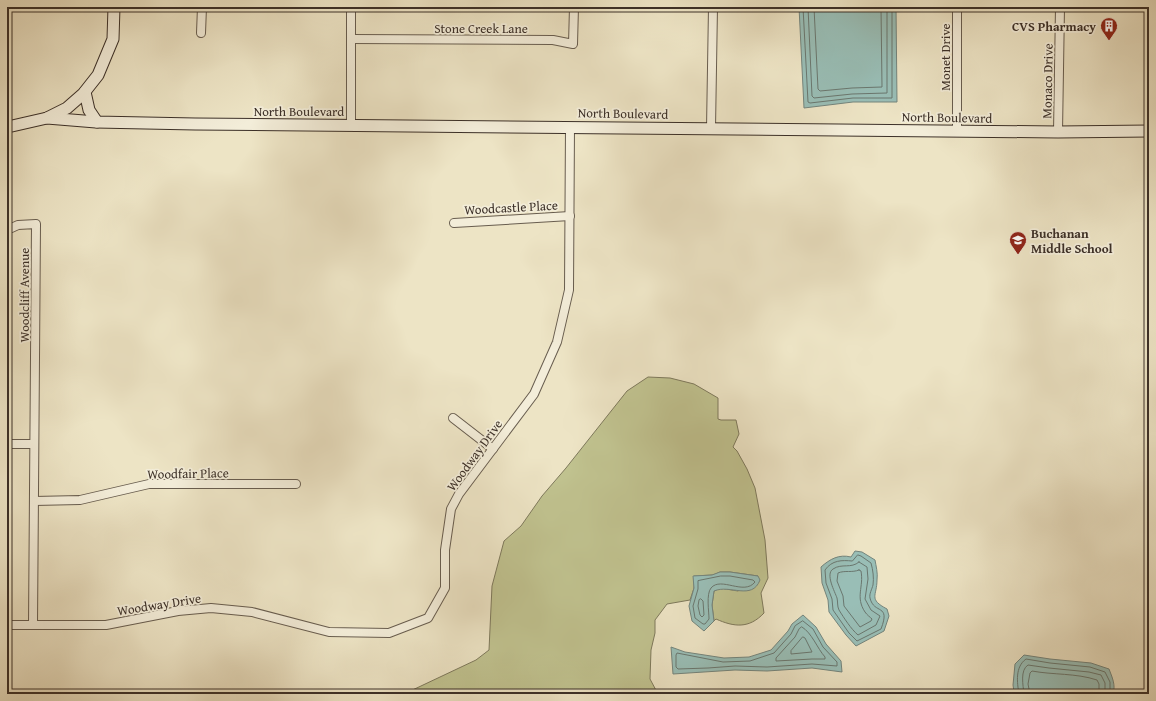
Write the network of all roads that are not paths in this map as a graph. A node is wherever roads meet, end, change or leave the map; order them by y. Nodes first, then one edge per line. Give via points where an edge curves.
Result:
1 (114, 7) edge
2 (202, 7) edge
3 (351, 7) edge
4 (574, 7) edge
5 (714, 7) edge
6 (958, 7) edge
7 (1060, 7) edge
8 (201, 33) dead end
9 (352, 39) junction
10 (84, 92) junction
11 (47, 118) junction
12 (97, 122) junction
13 (351, 125) junction
14 (7, 126) edge
15 (570, 127) junction
16 (711, 128) junction
17 (957, 131) junction
18 (1149, 131) edge
19 (1058, 132) junction
20 (570, 216) junction
21 (454, 223) dead end
22 (7, 230) edge
23 (453, 418) dead end
24 (7, 444) edge
25 (34, 444) junction
26 (493, 449) junction
27 (296, 484) dead end
28 (34, 500) junction
29 (7, 625) edge
30 (33, 625) junction

1 - 10 street via 113,38 98,75
2 - 8 street
3 - 9 street
4 - 9 street, Stone Creek Lane via 573,44 553,40
5 - 16 street
6 - 17 street, Monet Drive
7 - 19 street, Monaco Drive
9 - 13 street
10 - 11 street via 67,108
10 - 12 street via 89,110
11 - 12 street, North Boulevard
11 - 14 street
12 - 13 street, North Boulevard
13 - 15 street, North Boulevard
15 - 16 street, North Boulevard
15 - 20 street, Woodway Drive
16 - 17 street, North Boulevard
17 - 19 street, North Boulevard
18 - 19 street, North Boulevard
20 - 21 street, Woodcastle Place
20 - 26 street, Woodway Drive via 568,290 557,342 534,394
22 - 25 street, Woodcliff Avenue via 18,225 36,224
23 - 26 street
24 - 25 street
25 - 28 street, Woodcliff Avenue
26 - 30 street, Woodway Drive via 459,494 451,509 445,550 445,588 428,618 389,633 329,632 252,612 211,608 178,611 106,625
27 - 28 street, Woodfair Place via 149,484 80,500
28 - 30 street, Woodcliff Avenue
29 - 30 street, Woodway Drive

